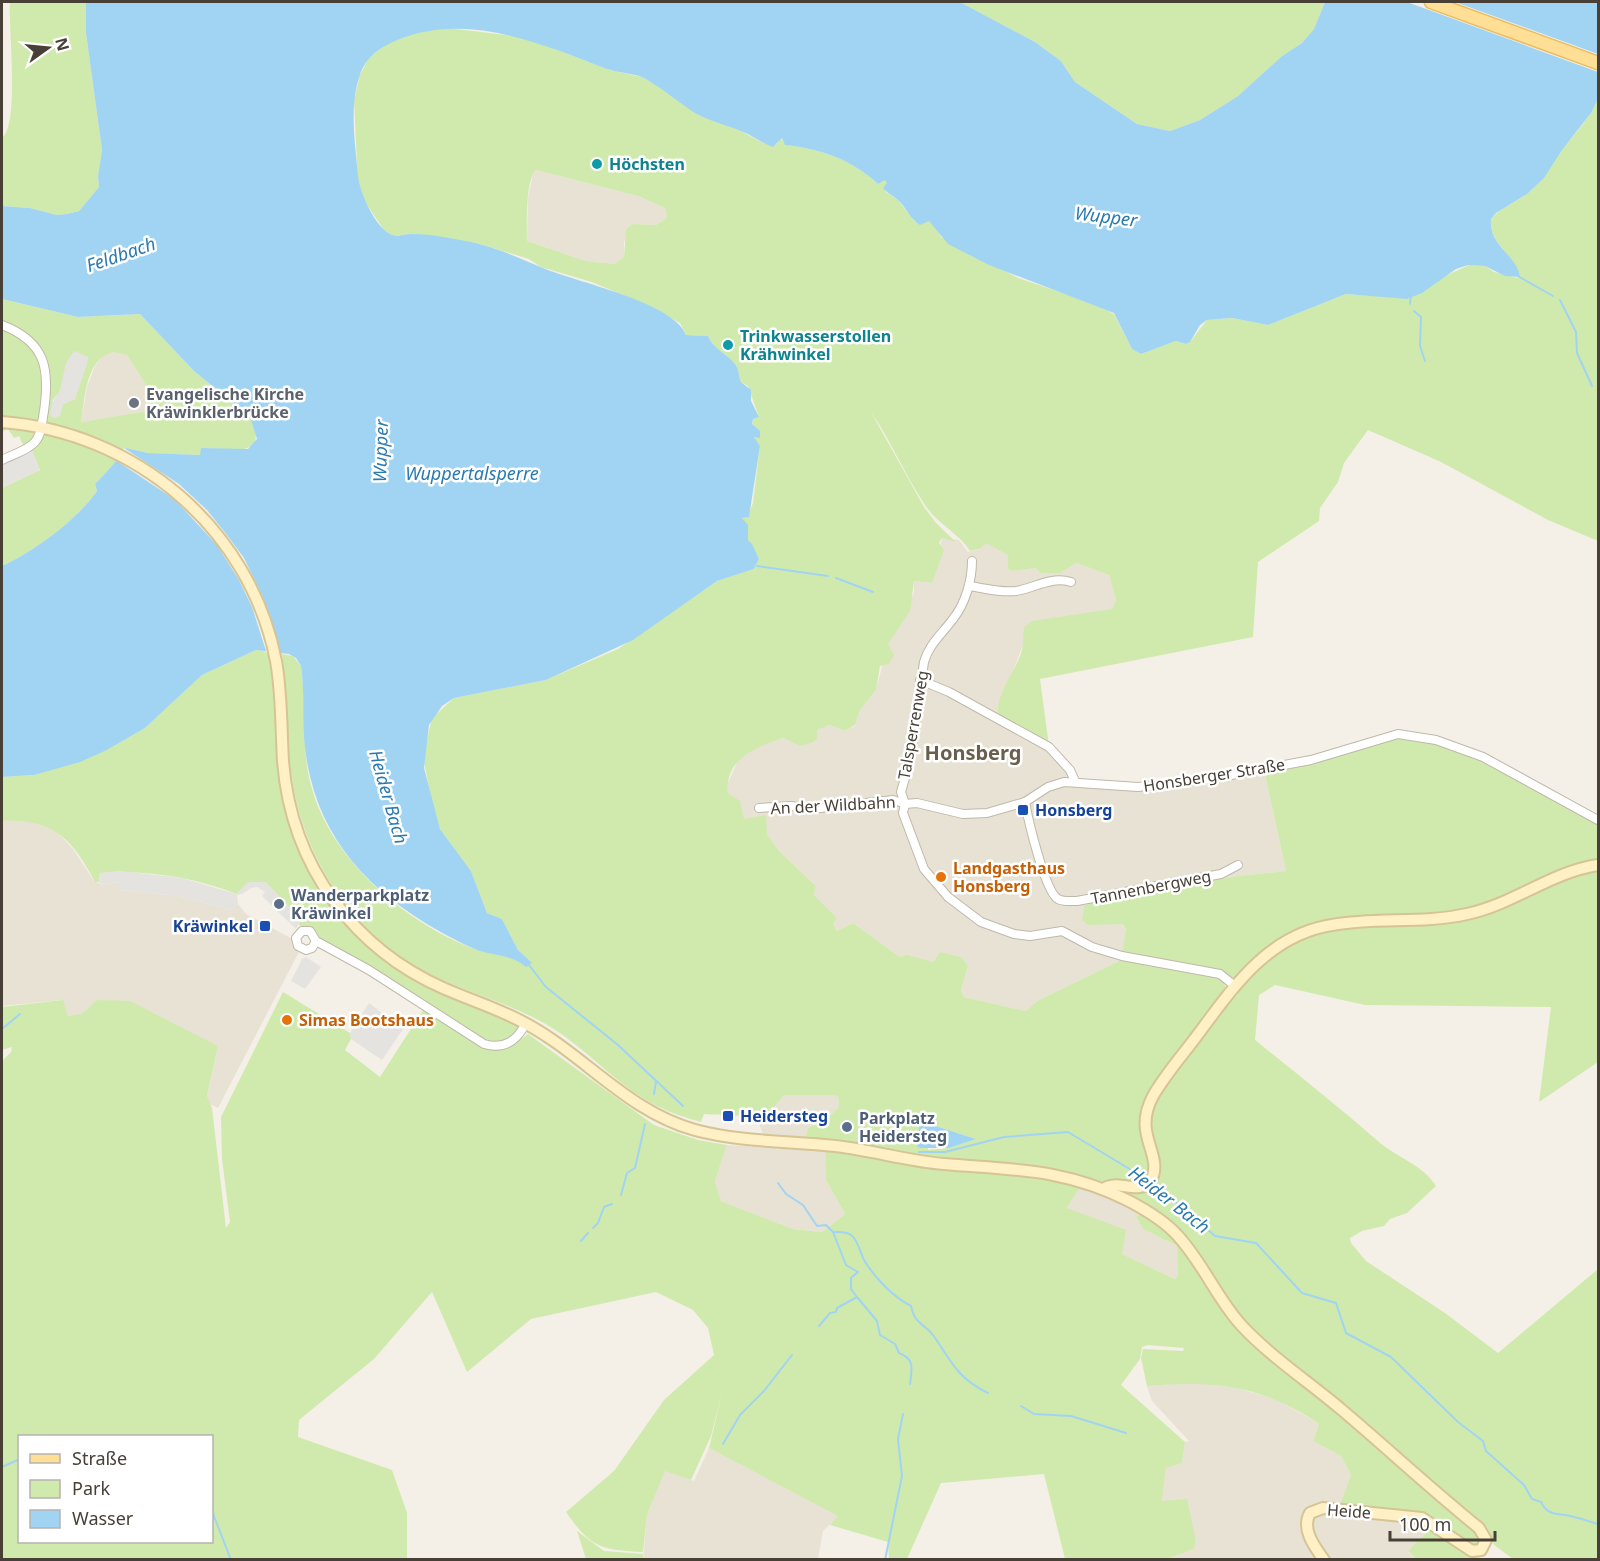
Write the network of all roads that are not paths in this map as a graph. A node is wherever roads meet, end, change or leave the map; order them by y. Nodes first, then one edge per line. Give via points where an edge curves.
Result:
1 (1431, 2) edge
2 (1599, 63) edge
3 (2, 325) edge
4 (2, 422) edge
5 (41, 427) junction
6 (2, 460) edge
7 (972, 561) dead end
8 (1071, 582) dead end
9 (969, 586) junction
10 (920, 680) junction
11 (1075, 781) junction
12 (1025, 802) junction
13 (905, 804) junction
14 (759, 808) dead end
15 (1599, 820) edge
16 (1238, 865) dead end
17 (1599, 865) edge
18 (316, 941) dead end
19 (1235, 986) junction
20 (526, 1023) junction
21 (1103, 1189) junction
22 (1324, 1560) edge

1 - 2 main road
3 - 5 street via 29,341 44,362 48,381
4 - 5 main road
5 - 6 street via 33,444
5 - 20 main road via 77,436 151,472 184,498 225,544 243,573 261,609 279,681 289,803 307,856 334,901 366,937 407,968 443,988
7 - 9 street, Talsperrenweg
8 - 9 street via 1044,581 1005,592
9 - 10 street, Talsperrenweg via 955,617 928,648
10 - 11 street via 1049,747
10 - 13 street, Talsperrenweg via 910,760 901,792
11 - 12 street, Honsberger Straße via 1048,787
11 - 15 street, Honsberger Straße via 1138,787 1215,778 1320,758 1398,734 1436,740 1483,757
12 - 13 street, Honsberger Straße via 975,815
12 - 16 street, Tannenbergweg via 1046,879 1054,895 1063,901 1209,876
13 - 14 street, An der Wildbahn via 893,800 811,809
13 - 19 street via 903,813 924,869 948,897 981,922 1030,936 1062,931 1092,947 1122,956 1220,974
17 - 19 main road via 1564,873 1469,914 1437,919 1356,921 1306,932 1267,952
18 - 20 street via 484,1044 512,1042
19 - 21 main road via 1152,1099 1144,1127 1155,1164 1151,1181 1140,1188 1111,1185
20 - 21 main road via 644,1109 690,1128 733,1137 844,1147 930,1163 1044,1171
21 - 22 main road, Heide via 1141,1208 1172,1230 1245,1328 1482,1531 1486,1544 1479,1551 1468,1550 1428,1521 1332,1508 1313,1511 1307,1518 1307,1529

